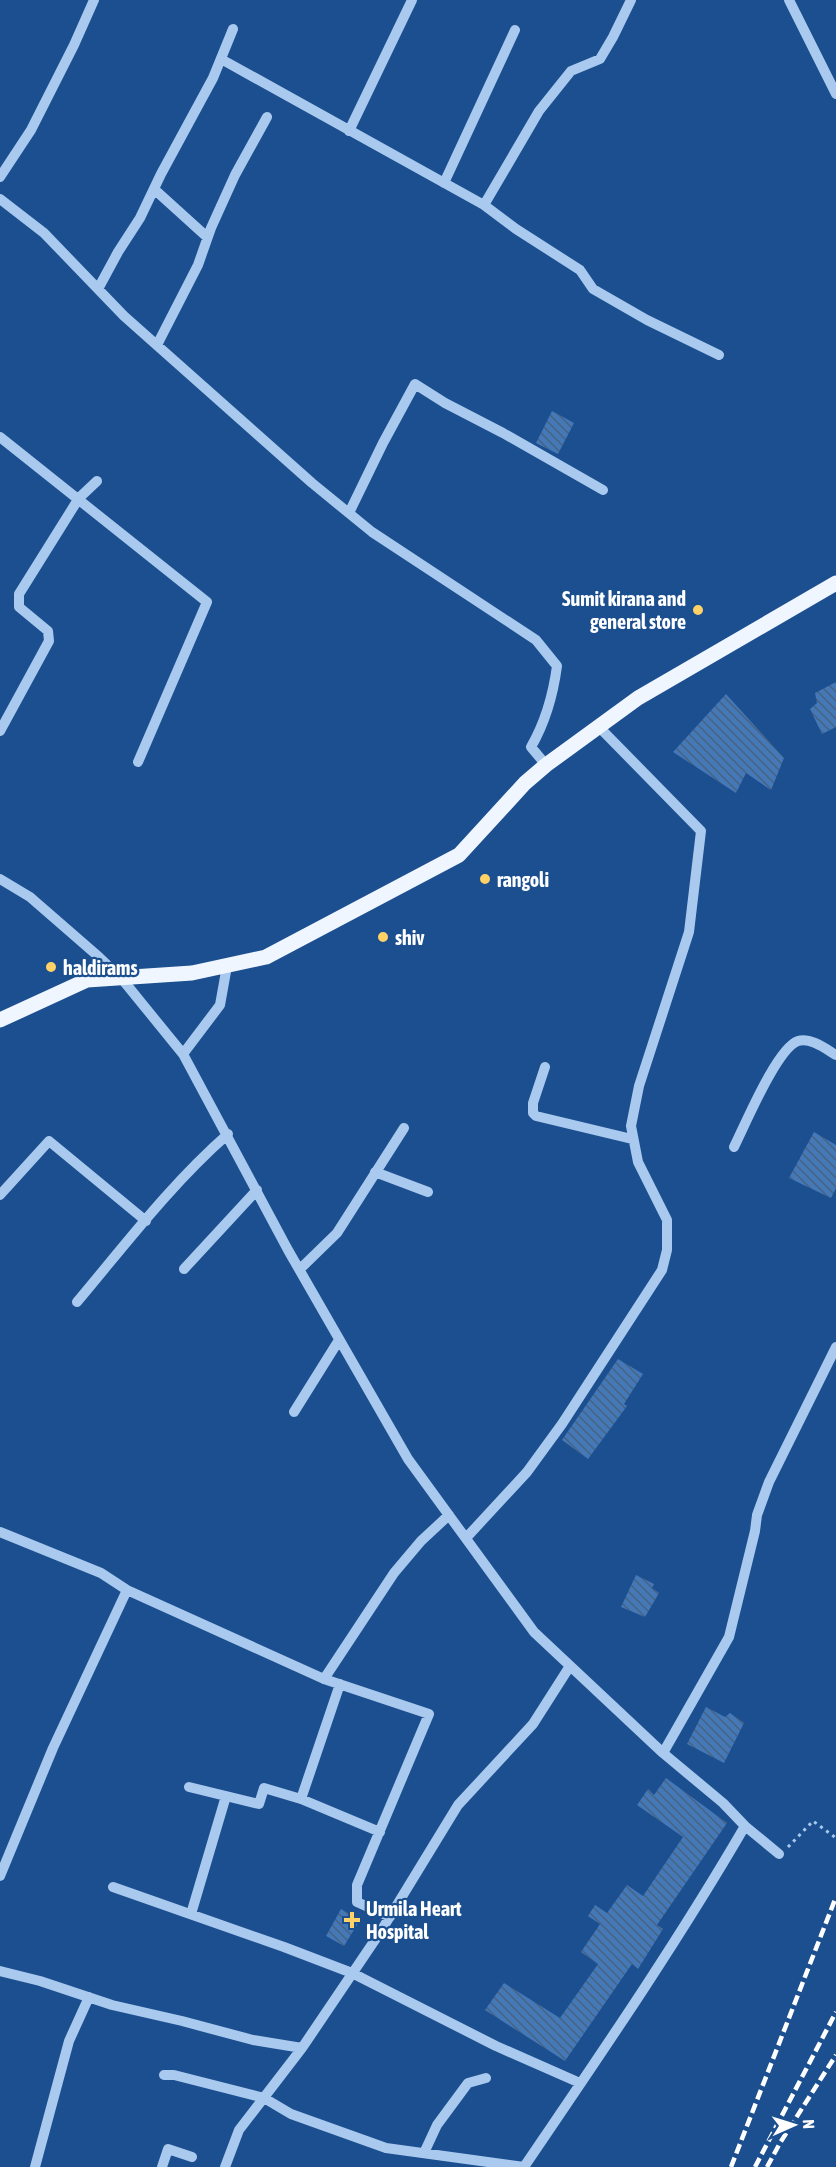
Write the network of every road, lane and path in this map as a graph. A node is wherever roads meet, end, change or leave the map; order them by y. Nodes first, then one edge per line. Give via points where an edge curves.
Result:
1 (94, 0) edge
2 (412, 0) edge
3 (631, 0) edge
4 (789, 0) edge
5 (233, 29) dead end
6 (515, 30) dead end
7 (221, 59) junction
8 (836, 94) edge
9 (267, 117) dead end
10 (349, 131) junction
11 (0, 177) edge
12 (444, 183) junction
13 (154, 189) junction
14 (0, 199) edge
15 (484, 205) junction
16 (207, 237) junction
17 (98, 289) junction
18 (157, 345) junction
19 (719, 356) dead end
20 (0, 437) edge
21 (97, 481) dead end
22 (603, 490) dead end
23 (79, 498) junction
24 (349, 513) junction
25 (836, 583) edge
26 (600, 728) junction
27 (0, 731) edge
28 (138, 762) dead end
29 (546, 765) junction
30 (0, 879) edge
31 (227, 966) junction
32 (122, 979) junction
33 (0, 1020) edge
34 (183, 1054) junction
35 (836, 1055) edge
36 (545, 1067) dead end
37 (404, 1128) dead end
38 (228, 1134) junction
39 (632, 1139) junction
40 (734, 1147) dead end
41 (375, 1172) junction
42 (257, 1190) junction
43 (428, 1192) dead end
44 (0, 1195) edge
45 (146, 1221) junction
46 (184, 1269) dead end
47 (300, 1269) junction
48 (77, 1302) dead end
49 (339, 1340) junction
50 (836, 1347) edge
51 (294, 1413) dead end
52 (449, 1515) junction
53 (0, 1532) edge
54 (466, 1538) junction
55 (127, 1590) junction
56 (570, 1666) junction
57 (324, 1679) junction
58 (340, 1684) junction
59 (663, 1753) junction
60 (189, 1787) dead end
61 (226, 1796) junction
62 (302, 1799) junction
63 (745, 1826) junction
64 (380, 1832) junction
65 (836, 1838) edge
66 (778, 1854) joint
67 (0, 1876) edge
68 (113, 1887) dead end
69 (191, 1914) junction
70 (390, 1917) junction
71 (0, 1971) edge
72 (352, 1973) junction
73 (89, 1997) junction
74 (302, 2048) junction
75 (164, 2075) dead end
76 (486, 2078) dead end
77 (580, 2084) junction
78 (264, 2098) junction
79 (424, 2153) junction
80 (192, 2157) dead end
81 (35, 2167) edge
82 (162, 2167) edge
83 (225, 2167) edge

1 - 11 street via 31,130
2 - 10 street
3 - 15 street via 600,58 571,71 539,111
4 - 8 street
5 - 7 street
6 - 12 street
7 - 10 street
7 - 13 street
9 - 16 street
10 - 12 street
12 - 15 street
13 - 16 street
13 - 17 street
14 - 17 street via 44,233
15 - 19 street via 580,270 593,289
16 - 18 street via 198,265
17 - 18 street
18 - 24 street
20 - 23 street
21 - 23 street
22 - 24 street via 415,384
23 - 27 street via 19,594 19,607 48,631 49,641
23 - 28 street via 207,602
24 - 29 street via 536,640 557,666 553,698 531,747
25 - 26 main road via 638,698
26 - 29 main road
26 - 39 street via 701,831 689,932 639,1086
29 - 31 main road via 459,855 266,957
30 - 32 street via 56,918
31 - 32 main road
31 - 34 street via 220,1005
32 - 33 main road via 87,980
32 - 34 street
34 - 38 street
35 - 40 street via 808,1041 790,1045 772,1071
36 - 39 street via 532,1113
37 - 41 street
38 - 42 street
38 - 45 street
39 - 54 street via 638,1162 667,1220 667,1251 662,1270 562,1425
41 - 43 street
41 - 47 street via 337,1233
42 - 46 street
42 - 47 street
44 - 45 street via 49,1141
45 - 48 street
47 - 49 street
49 - 51 street
49 - 52 street via 408,1459
50 - 59 street via 769,1482 757,1515 729,1637
52 - 54 street
52 - 57 street via 421,1540 394,1573
53 - 55 street via 101,1573
54 - 56 street via 534,1632
55 - 57 street
55 - 67 street via 53,1748
56 - 59 street
56 - 70 street via 533,1724 458,1805
57 - 58 street
58 - 62 street
58 - 64 street via 429,1714
59 - 63 street
60 - 61 street
61 - 62 street via 259,1804 264,1788
61 - 69 street
62 - 64 street
63 - 66 street
63 - 77 street
64 - 70 street via 357,1885 357,1902
65 - 66 path via 813,1821
68 - 69 street
69 - 72 street
70 - 72 street
71 - 73 street
72 - 74 street
72 - 77 street
73 - 74 street via 253,2040
73 - 81 street via 69,2041
74 - 78 street
75 - 78 street via 174,2074
76 - 79 street via 468,2083 437,2125
77 - 79 street via 524,2167
78 - 79 street via 329,2129 386,2148
78 - 83 street via 239,2130
80 - 82 street via 168,2149

